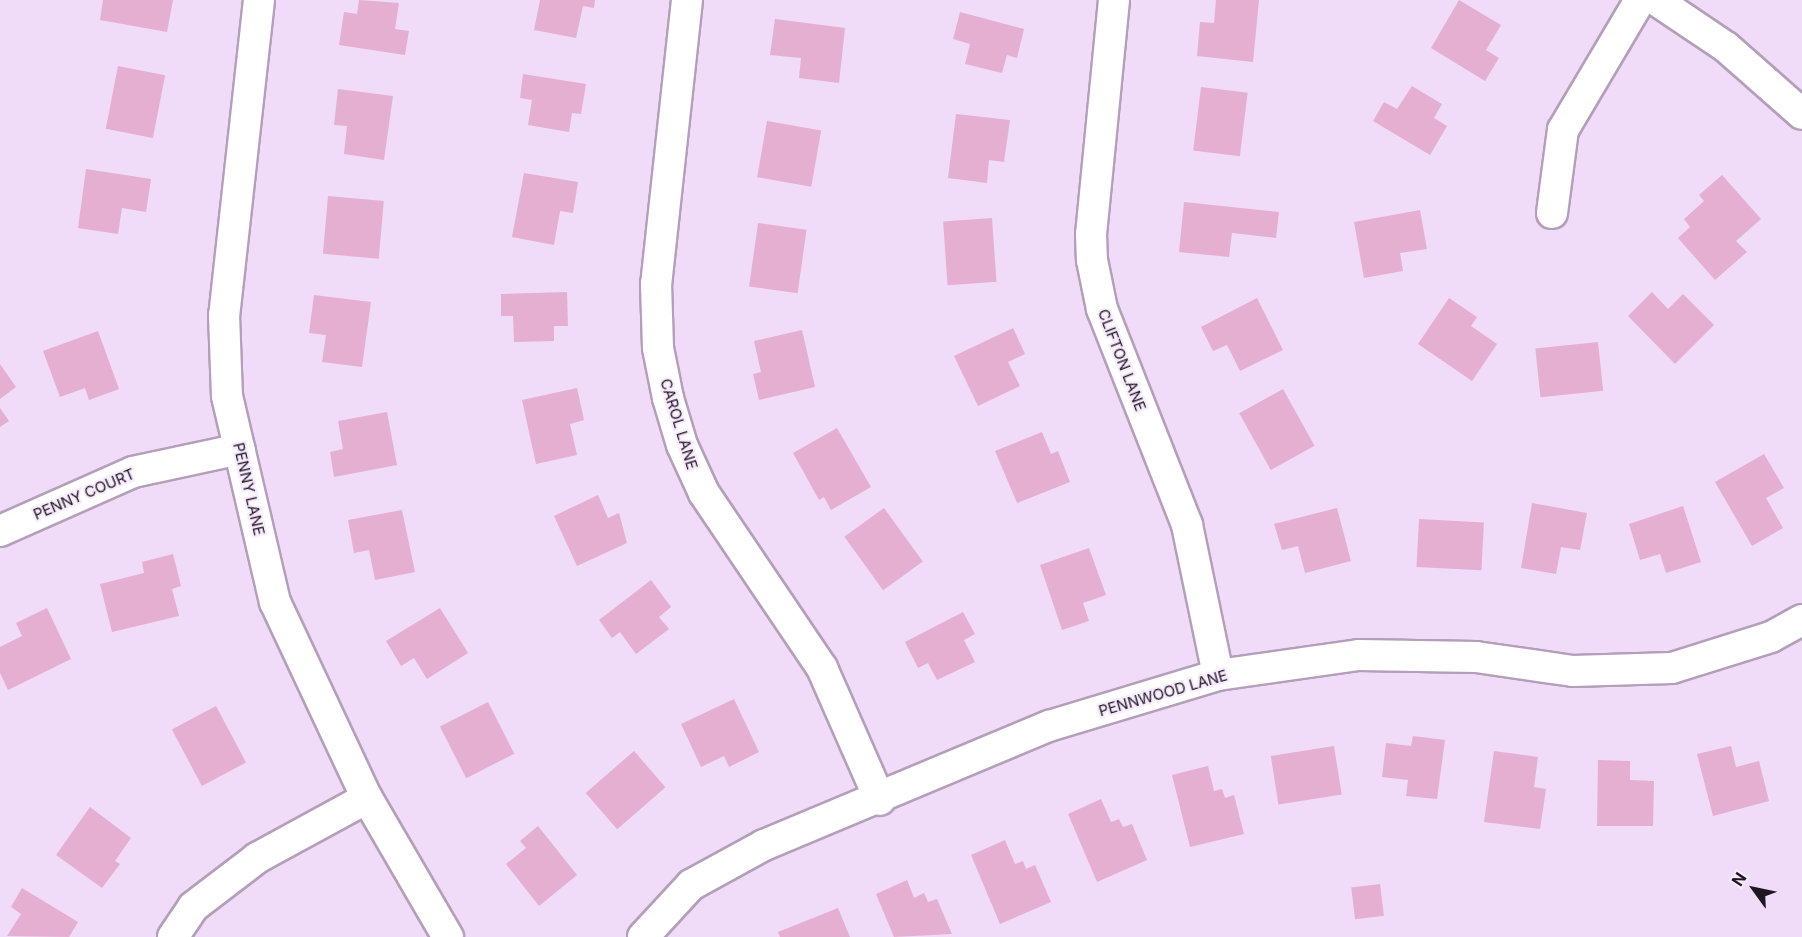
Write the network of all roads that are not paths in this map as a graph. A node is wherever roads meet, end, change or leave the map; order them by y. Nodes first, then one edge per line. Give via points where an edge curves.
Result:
1 (258, 0) edge
2 (687, 0) edge
3 (1114, 0) edge
4 (1640, 0) edge
5 (1656, 0) edge
6 (1802, 114) edge
7 (1552, 213) dead end
8 (240, 449) junction
9 (0, 531) edge
10 (1802, 620) edge
11 (1218, 675) junction
12 (367, 798) junction
13 (880, 800) junction
14 (173, 937) edge
15 (448, 937) edge
16 (643, 937) edge

1 - 8 street, PENNY LANE via 223,349 227,396
2 - 13 street, CAROL LANE via 656,284 658,348 668,398 700,485 822,668
3 - 11 street, CLIFTON LANE via 1092,222 1092,260 1102,309 1187,525
4 - 7 street via 1563,130
5 - 6 street via 1726,47
8 - 9 street, PENNY COURT via 133,472
8 - 12 street, PENNY LANE via 276,602
10 - 11 street, PENNWOOD LANE via 1771,637 1672,668 1574,671 1476,657 1359,655
11 - 13 street, PENNWOOD LANE via 1049,726
12 - 14 street via 257,858 194,907
12 - 15 street, PENNY LANE
13 - 16 street, PENNWOOD LANE via 764,845 691,885

